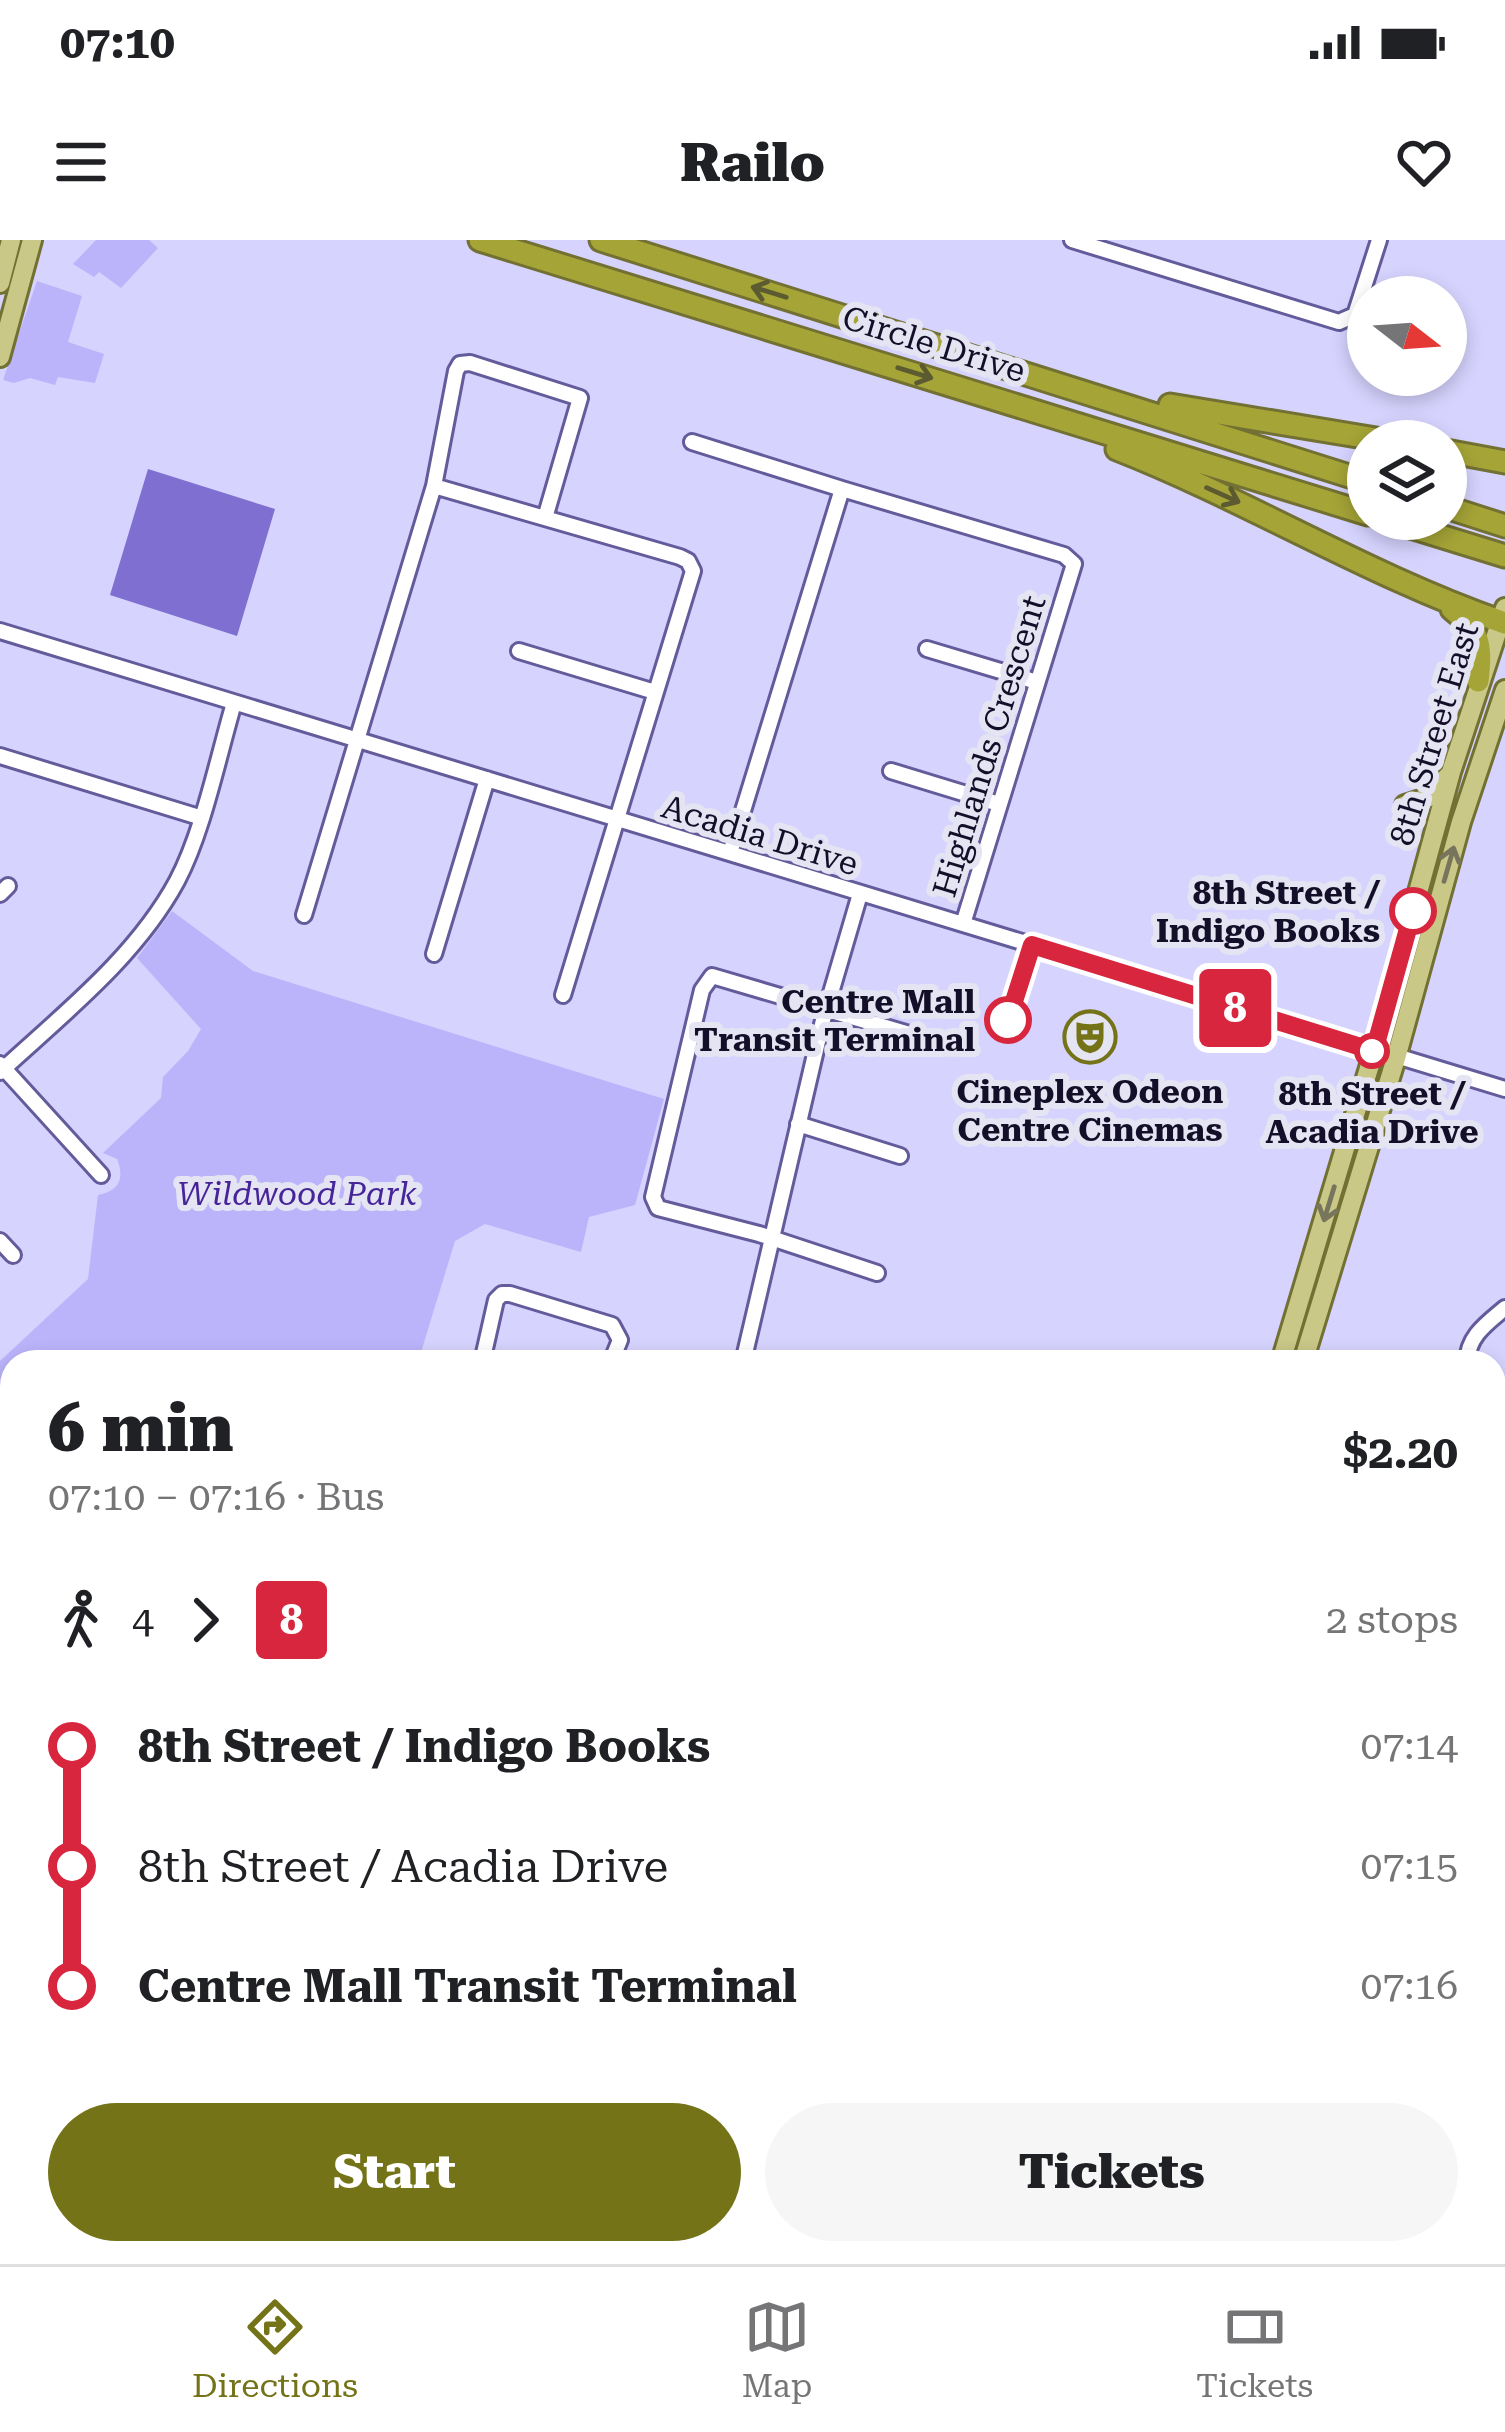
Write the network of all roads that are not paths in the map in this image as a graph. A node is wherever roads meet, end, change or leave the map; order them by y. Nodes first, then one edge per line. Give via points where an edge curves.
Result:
1 (11, 240) edge
2 (32, 240) edge
3 (462, 240) edge
4 (480, 240) edge
5 (601, 240) edge
6 (1072, 240) edge
7 (1379, 240) edge
8 (602, 278) junction
9 (0, 283) edge
10 (0, 357) edge
11 (960, 386) junction
12 (1082, 389) junction
13 (1347, 435) edge
14 (692, 442) dead end
15 (1467, 455) edge
16 (1505, 461) edge
17 (1347, 475) edge
18 (434, 486) junction
19 (842, 489) junction
20 (1347, 507) edge
21 (1467, 513) edge
22 (545, 518) junction
23 (1505, 525) edge
24 (1453, 540) edge
25 (1501, 555) edge
26 (1442, 601) junction
27 (1503, 617) edge
28 (0, 631) edge
29 (927, 649) dead end
30 (519, 651) dead end
31 (1478, 681) junction
32 (1037, 682) junction
33 (1505, 690) edge
34 (655, 692) junction
35 (234, 703) junction
36 (358, 739) junction
37 (0, 755) edge
38 (890, 771) dead end
39 (1451, 772) junction
40 (487, 779) junction
41 (999, 804) junction
42 (1405, 805) dead end
43 (199, 817) junction
44 (617, 819) junction
45 (730, 853) junction
46 (860, 894) junction
47 (304, 915) dead end
48 (963, 924) junction
49 (434, 954) dead end
50 (563, 995) dead end
51 (826, 1009) junction
52 (923, 1038) dead end
53 (1374, 1051) junction
54 (1396, 1058) junction
55 (1, 1068) edge
56 (1505, 1089) edge
57 (798, 1124) junction
58 (899, 1156) dead end
59 (101, 1175) dead end
60 (771, 1239) junction
61 (0, 1241) edge
62 (13, 1255) dead end
63 (877, 1273) dead end
64 (1505, 1308) edge
65 (485, 1350) edge
66 (616, 1350) edge
67 (748, 1350) edge
68 (1285, 1350) edge
69 (1307, 1350) edge
70 (1468, 1350) edge

1 - 9 main road
2 - 10 main road
3 - 8 highway
4 - 8 highway, Circle Drive
12 -> 5 highway, Circle Drive
6 - 7 street via 1339,322 1355,315
8 -> 11 highway, Circle Drive
11 - 20 highway, Circle Drive
11 -> 26 highway via 1138,457
12 - 13 highway
12 - 17 highway, Circle Drive
14 - 19 street
15 - 16 highway
18 - 22 street
18 - 22 street via 456,371 470,362 580,398
18 - 36 street
19 - 32 street, Highlands Crescent via 1064,555 1074,565
19 - 45 street
21 - 23 highway
22 - 34 street via 692,566
24 - 25 highway
26 - 27 highway
26 - 31 highway via 1478,634
27 - 31 main road, 8th Street East
28 - 35 street, Acadia Drive
29 - 32 street
30 - 34 street
31 - 39 main road, 8th Street East
32 - 41 street, Highlands Crescent
54 -> 33 main road, 8th Street East
34 - 44 street
35 - 36 street, Acadia Drive
35 - 43 street
36 - 40 street, Acadia Drive
36 - 47 street
37 - 43 street
38 - 41 street
39 - 42 main road via 1427,798
39 - 53 main road, 8th Street East
40 - 44 street, Acadia Drive
40 - 49 street
41 - 48 street, Highlands Crescent
43 - 55 street via 155,917
44 - 45 street, Acadia Drive
44 - 50 street
45 - 46 street, Acadia Drive
46 - 48 street, Acadia Drive
46 - 51 street
48 - 53 street, Acadia Drive
51 - 52 street
51 - 57 street
51 - 60 street via 717,976 702,990 653,1197 658,1208
53 - 54 street, Acadia Drive
53 -> 68 main road, 8th Street East
54 - 56 street, Acadia Drive
54 - 69 main road, 8th Street East
55 - 59 street
57 - 58 street
57 - 60 street
60 - 63 street
60 - 67 street
61 - 62 street
64 - 70 street
65 - 66 street via 496,1300 510,1294 612,1325

